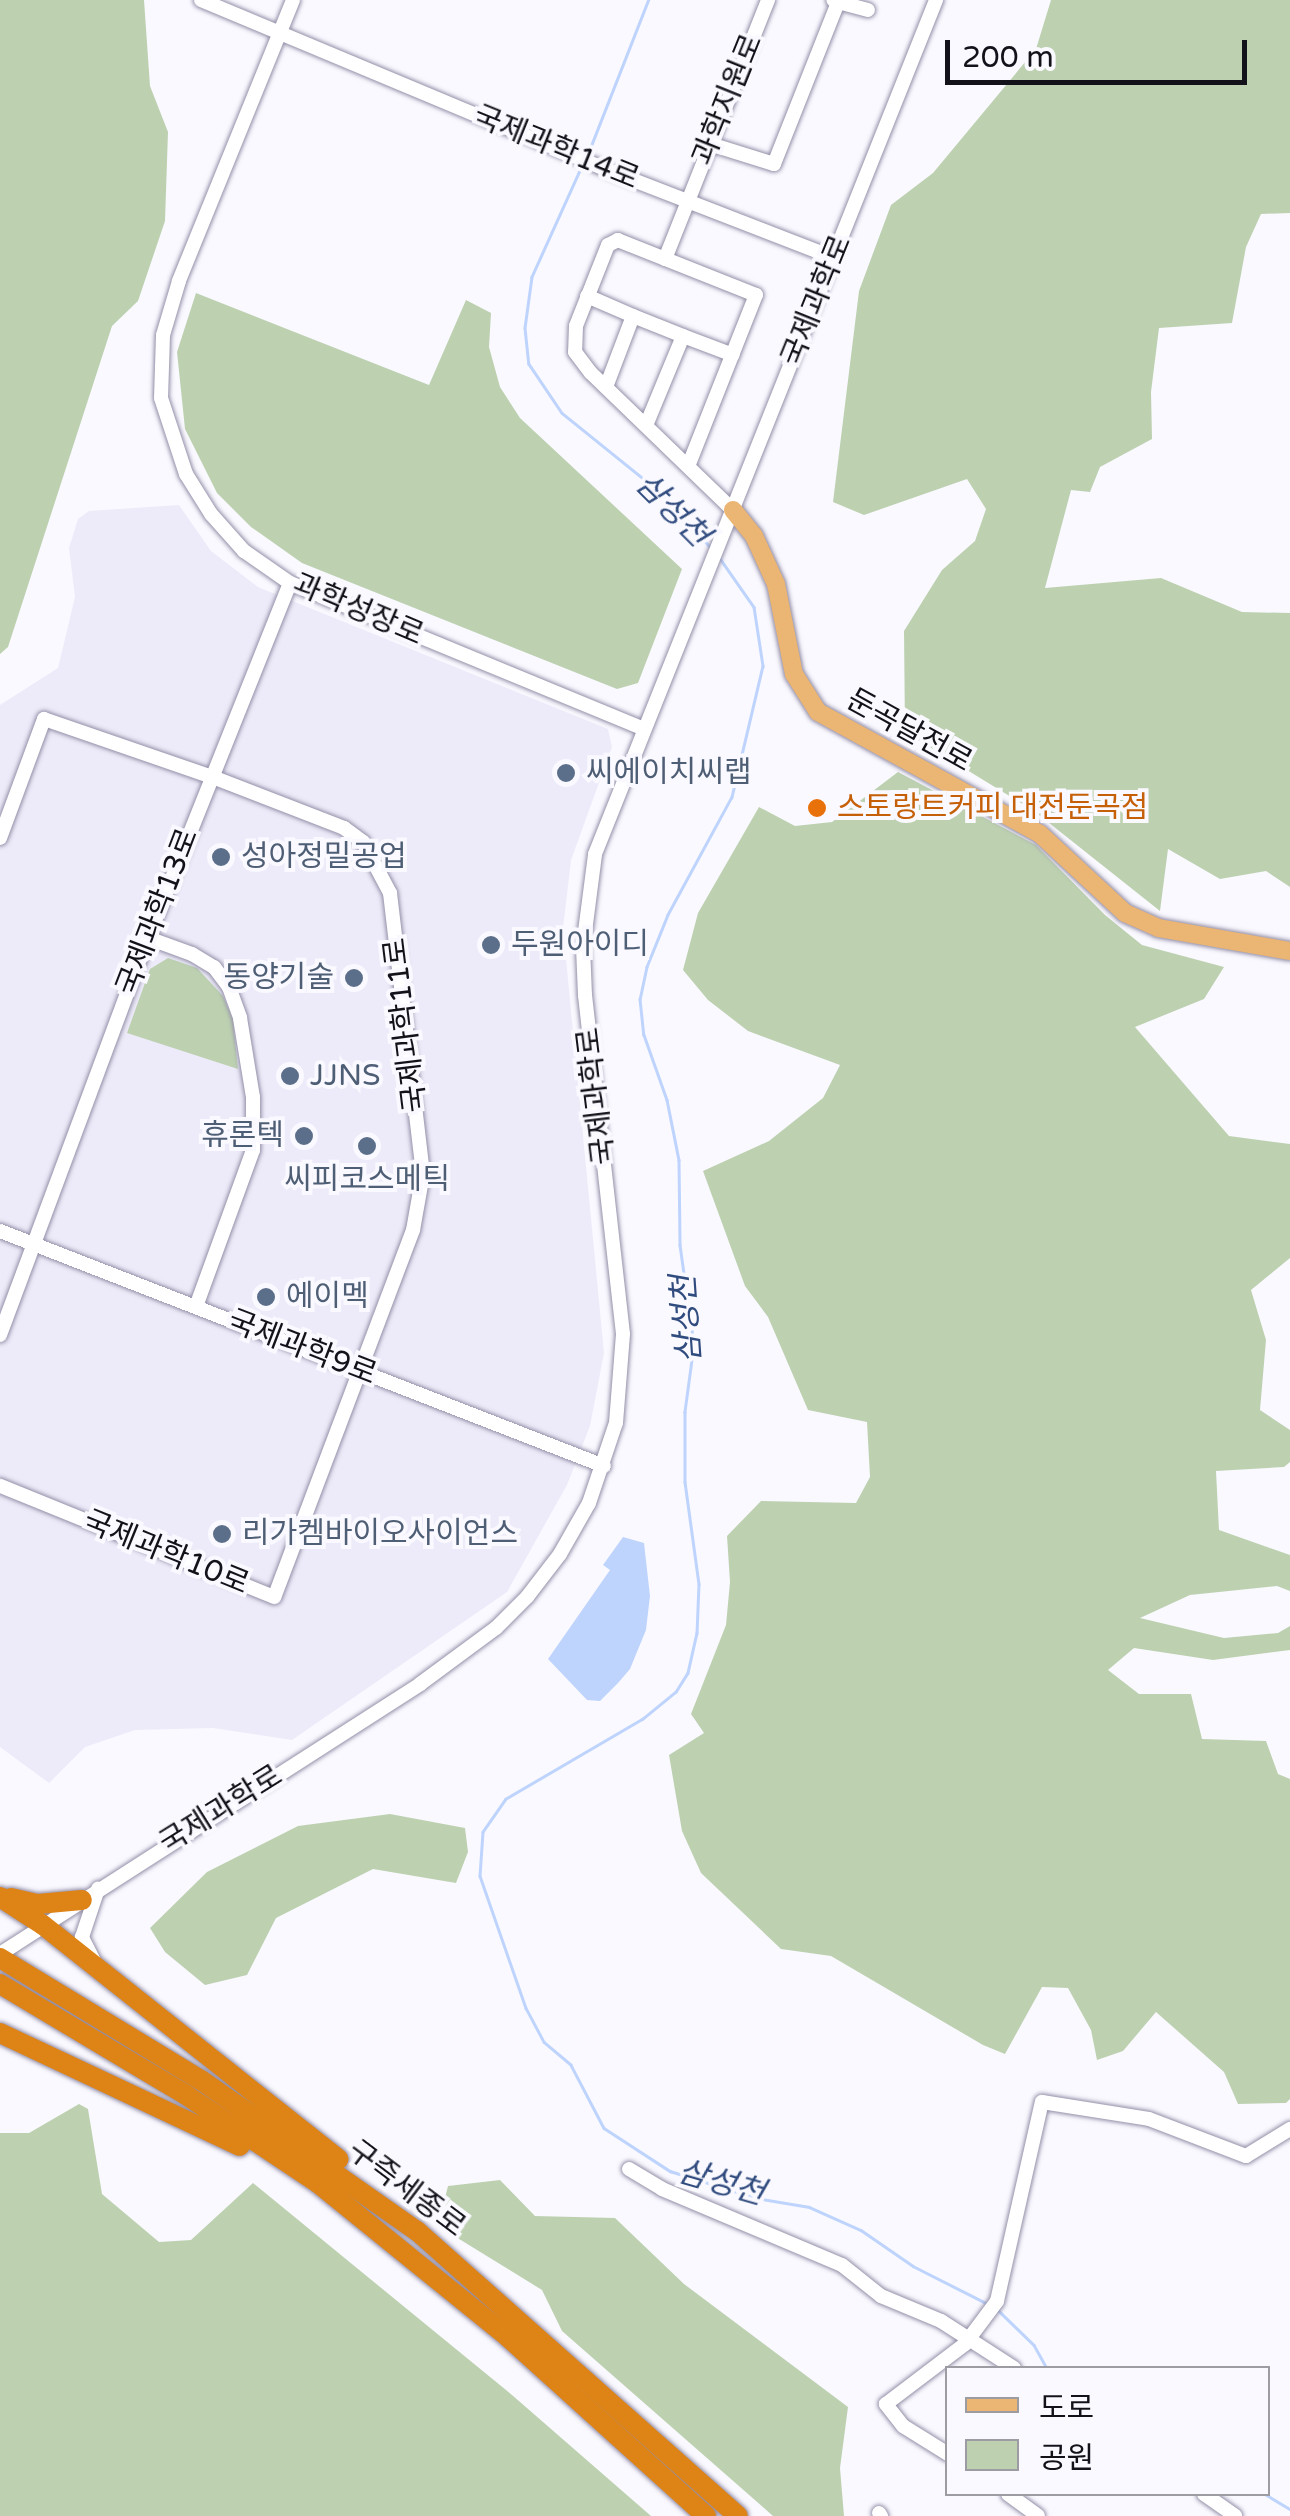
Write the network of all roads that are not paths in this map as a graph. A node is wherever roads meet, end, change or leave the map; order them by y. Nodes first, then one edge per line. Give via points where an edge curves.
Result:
1 (201, 0) edge
2 (293, 0) edge
3 (768, 0) edge
4 (936, 0) edge
5 (836, 1) edge
6 (868, 10) dead end
7 (279, 34) junction
8 (710, 144) junction
9 (687, 201) junction
10 (834, 258) junction
11 (665, 260) junction
12 (587, 296) junction
13 (633, 316) junction
14 (683, 336) junction
15 (732, 355) junction
16 (606, 387) junction
17 (647, 423) junction
18 (689, 464) junction
19 (733, 510) junction
20 (290, 583) junction
21 (644, 729) junction
22 (210, 776) junction
23 (0, 838) edge
24 (148, 938) junction
25 (1290, 951) edge
26 (0, 1231) edge
27 (34, 1244) junction
28 (196, 1307) junction
29 (0, 1335) edge
30 (360, 1370) junction
31 (604, 1466) junction
32 (0, 1486) edge
33 (90, 1894) junction
34 (0, 1896) edge
35 (43, 1924) junction
36 (0, 1956) edge
37 (100, 1970) junction
38 (3, 1986) edge
39 (0, 2033) edge
40 (1290, 2130) edge
41 (629, 2169) dead end
42 (417, 2231) junction
43 (403, 2248) junction
44 (974, 2335) junction
45 (1012, 2366) edge
46 (945, 2452) edge
47 (1010, 2496) edge
48 (1207, 2496) edge
49 (1030, 2514) edge
50 (706, 2516) edge
51 (738, 2516) edge
52 (1236, 2516) edge

1 - 7 street, 국제과학14로
2 - 7 street, 과학성장로
3 - 8 street, 과학지원로
4 - 10 street, 국제과학로
5 - 6 street
5 - 8 street via 774,164
7 - 9 street, 국제과학14로
7 - 20 street, 과학성장로 via 180,281 163,334 160,380 171,439 196,492 244,551
8 - 9 street, 과학지원로
9 - 10 street, 국제과학14로
9 - 11 street, 과학지원로
10 - 19 street, 국제과학로
11 - 12 street via 618,240 608,244
11 - 15 street via 756,295
12 - 13 street
12 - 16 street via 576,326 576,352
13 - 14 street
13 - 16 street
14 - 15 street
14 - 17 street
15 - 18 street
16 - 17 street
17 - 18 street
18 - 19 street
19 - 21 street, 국제과학로
19 - 25 main road, 둔곡달전로 via 754,536 776,584 794,674 818,712 1040,834 1125,913 1158,928
20 - 21 street, 과학성장로
20 - 22 street, 국제과학13로
21 - 31 street, 국제과학로 via 595,854 583,947 624,1334 616,1423
22 - 23 street via 44,719
22 - 24 street, 국제과학13로
22 - 30 street, 국제과학11로 via 344,828 374,855 390,893 422,1198
24 - 27 street, 국제과학13로
24 - 28 street via 214,967 229,987 253,1097 253,1150
26 - 27 street, 국제과학9로
27 - 28 street, 국제과학9로
27 - 29 street
28 - 30 street, 국제과학9로
30 - 31 street, 국제과학9로
30 - 32 street, 국제과학10로 via 274,1597
31 - 33 street, 국제과학로 via 560,1554 496,1628 420,1684
33 - 34 highway via 38,1904
33 - 35 street, 국제과학로
33 - 37 street via 82,1937
34 - 35 highway
35 - 36 street, 국제과학로
35 - 37 highway
36 - 42 highway, 구즉세종로 via 201,2080
37 - 42 highway via 335,2156
38 - 43 highway, 구즉세종로 via 186,2094
39 - 43 highway via 222,2135
40 - 44 street via 1246,2156 1149,2119 1042,2102 997,2302
41 - 44 street via 842,2266 881,2296
42 - 51 highway, 구즉세종로
43 - 50 highway, 구즉세종로
44 - 45 street
44 - 46 street via 886,2404 903,2426
47 - 49 street
48 - 52 street

